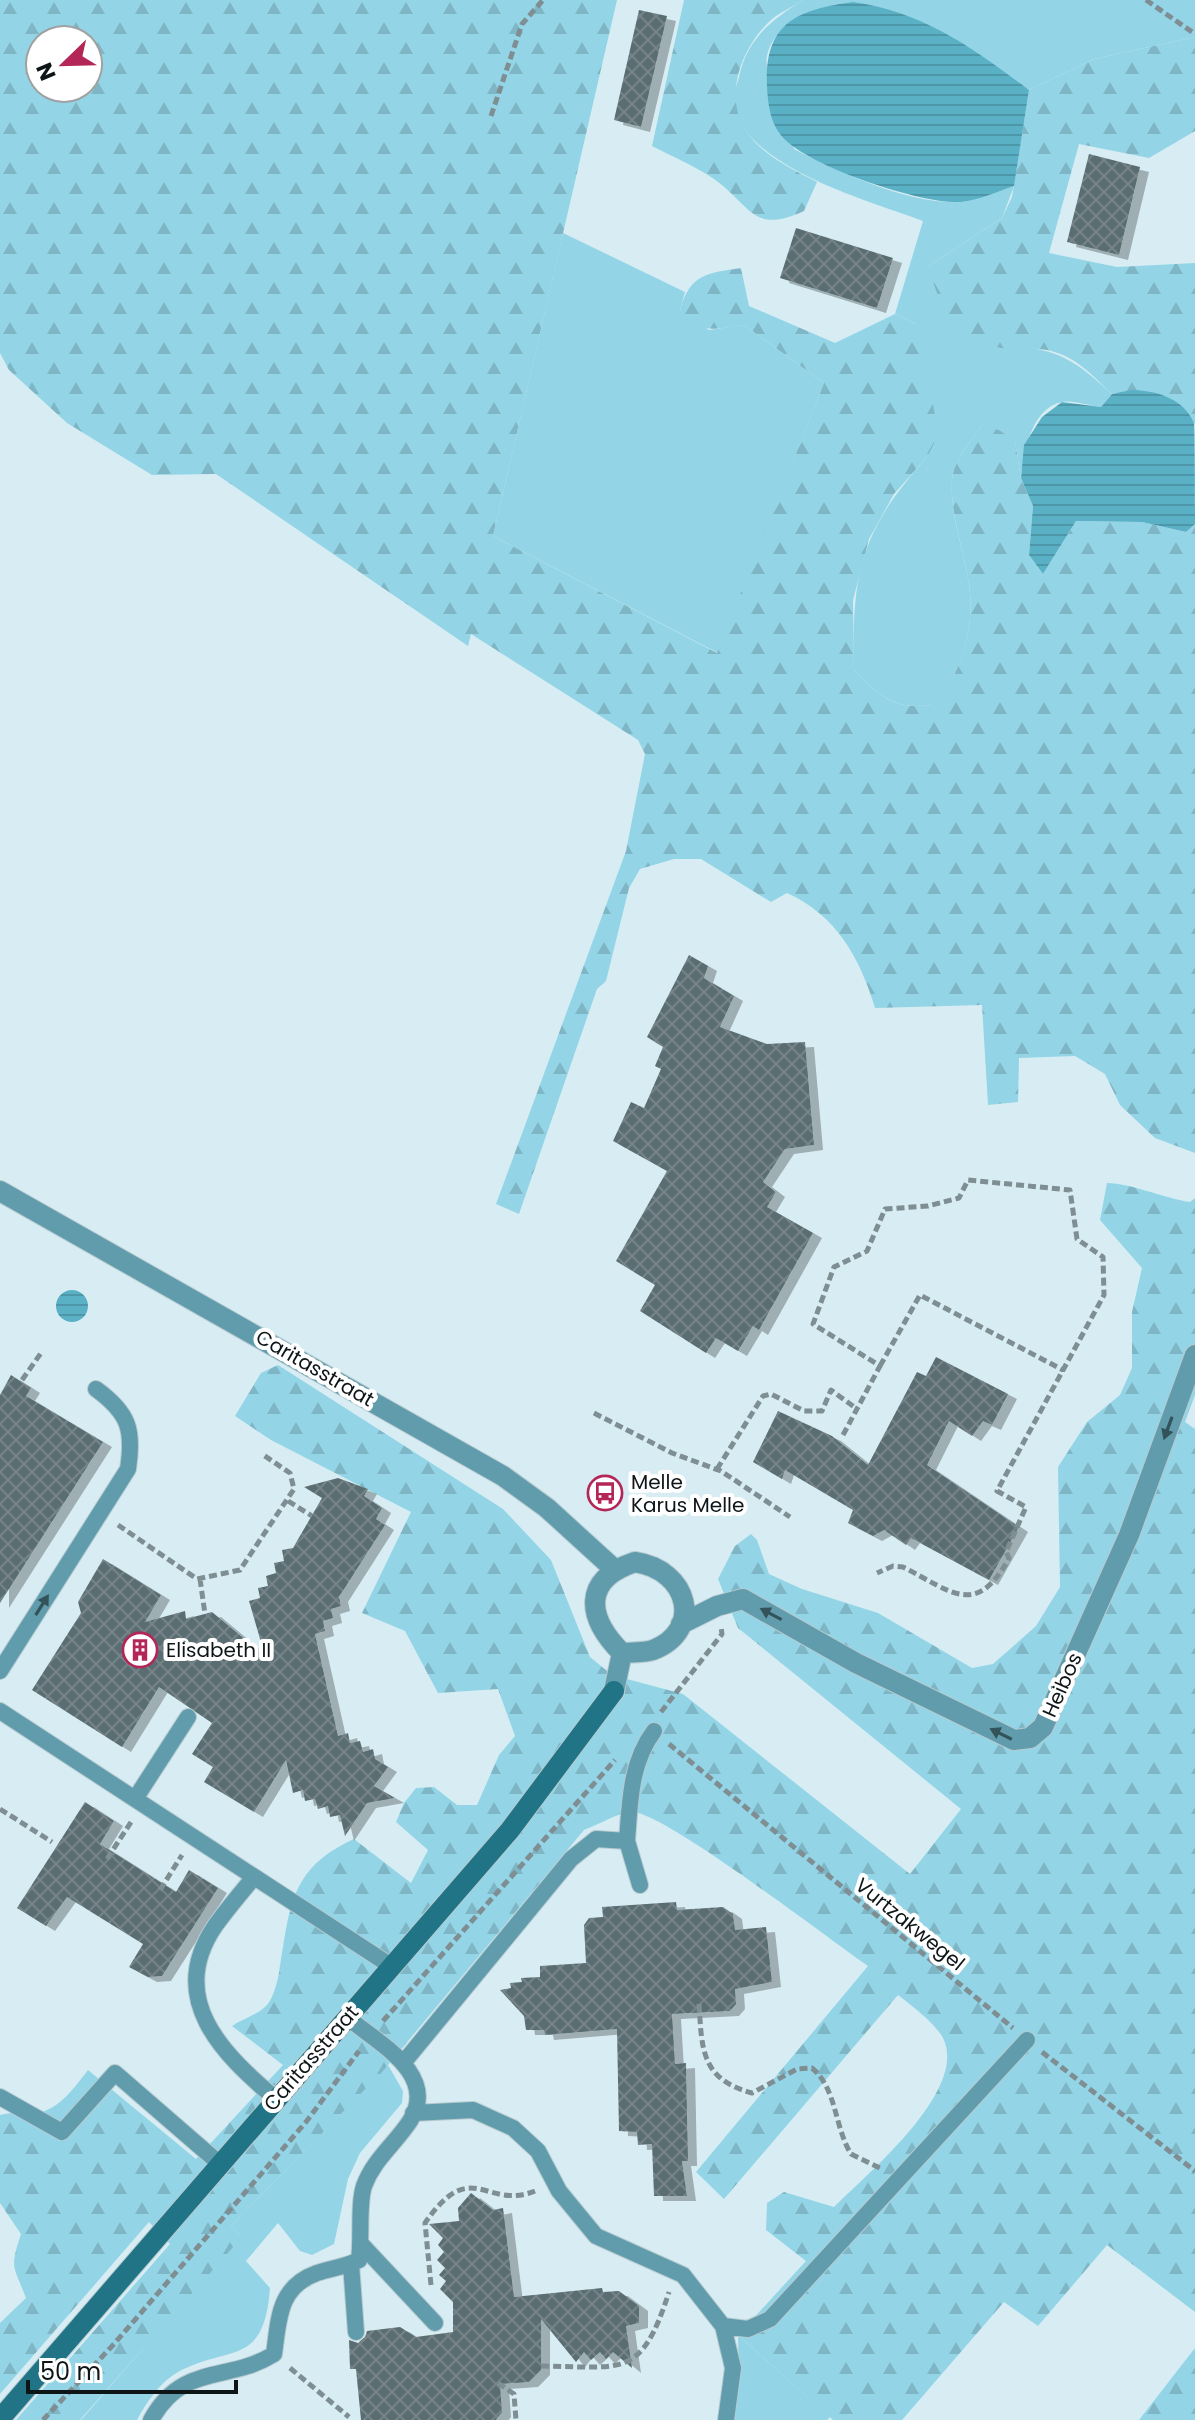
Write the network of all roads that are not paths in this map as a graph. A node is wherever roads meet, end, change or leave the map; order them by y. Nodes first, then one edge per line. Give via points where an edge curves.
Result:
1 (0, 1191) edge
2 (1195, 1355) edge
3 (96, 1389) dead end
4 (614, 1569) junction
5 (681, 1624) junction
6 (622, 1653) junction
7 (0, 1671) edge
8 (0, 1711) edge
9 (188, 1717) dead end
10 (652, 1728) road end
11 (139, 1802) junction
12 (627, 1841) junction
13 (254, 1877) junction
14 (640, 1885) dead end
15 (391, 1966) junction
16 (347, 2017) junction
17 (1027, 2040) road end
18 (404, 2062) junction
19 (0, 2097) edge
20 (276, 2099) junction
21 (413, 2113) junction
22 (220, 2164) junction
23 (361, 2244) junction
24 (351, 2264) junction
25 (435, 2323) road end
26 (723, 2326) junction
27 (356, 2332) dead end
28 (2, 2413) edge
29 (151, 2420) edge
30 (726, 2420) edge

1 - 4 street, Caritasstraat via 503,1476
2 -> 5 street, Heibos via 1129,1535 1043,1727 1030,1738 1014,1740 836,1653 743,1599
7 -> 3 lane via 128,1469 132,1442 118,1405
4 - 5 street via 635,1562 657,1565 676,1581 684,1601
4 - 6 street via 594,1600 601,1632
5 - 6 street via 668,1642 651,1651
6 - 15 street, Caritasstraat via 614,1691 510,1830
8 - 11 lane
9 - 11 lane
10 - 12 lane via 631,1790
11 - 13 lane
12 - 14 lane
12 - 18 lane via 596,1839 571,1859
13 - 15 lane
13 - 20 lane via 214,1928 196,1986 203,2020
15 - 16 street, Caritasstraat
16 - 18 lane
16 - 20 street, Caritasstraat
17 - 26 lane via 770,2319 748,2329
18 - 21 lane via 416,2084
19 - 22 lane via 62,2132 115,2073
20 - 22 street, Caritasstraat
21 - 23 lane via 386,2146 363,2189
21 - 26 lane via 473,2110 513,2128 538,2151 554,2182 596,2236 683,2275
22 - 28 street, Caritasstraat
23 - 24 lane via 359,2260
23 - 25 lane
24 - 27 lane
24 - 29 lane via 293,2286 279,2308 274,2354 256,2365 200,2376 159,2404
26 - 30 lane via 733,2368

